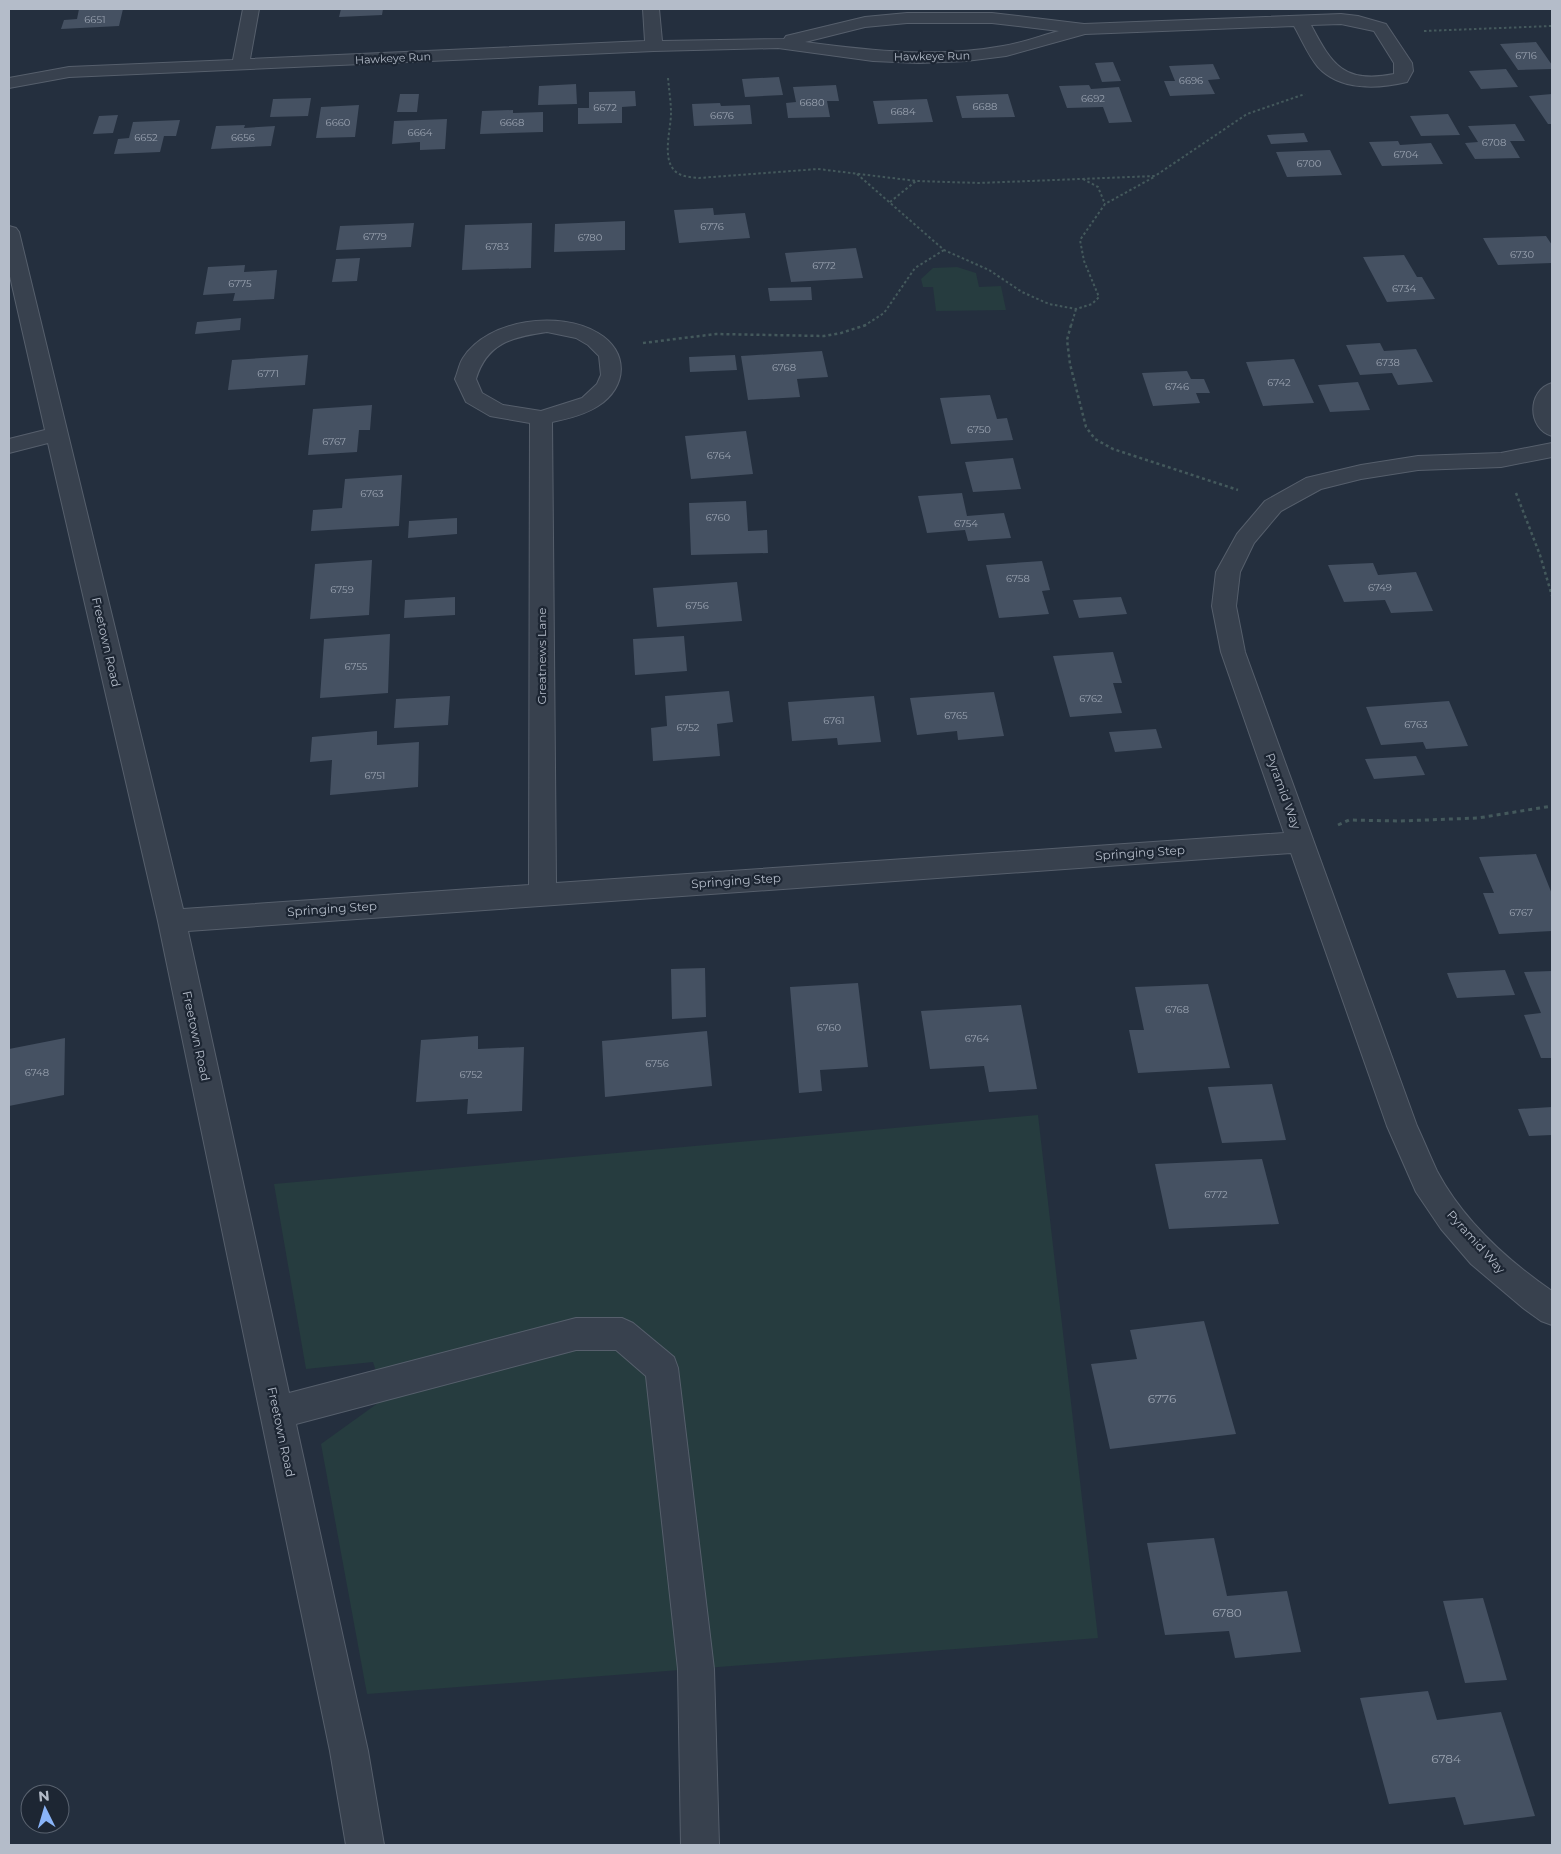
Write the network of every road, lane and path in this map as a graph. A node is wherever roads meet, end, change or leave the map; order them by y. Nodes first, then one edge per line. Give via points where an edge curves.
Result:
1 (251, 9) edge
2 (651, 9) edge
3 (1300, 21) junction
4 (1552, 26) edge
5 (1084, 29) junction
6 (1386, 34) junction
7 (778, 43) junction
8 (654, 46) junction
9 (240, 65) junction
10 (1344, 76) junction
11 (9, 82) edge
12 (856, 173) junction
13 (1155, 176) junction
14 (1079, 178) junction
15 (917, 181) junction
16 (890, 202) junction
17 (1105, 204) junction
18 (9, 232) edge
19 (944, 250) junction
20 (12, 260) edge
21 (1076, 309) junction
22 (609, 355) junction
23 (1552, 390) edge
24 (541, 418) junction
25 (1552, 428) edge
26 (57, 434) junction
27 (9, 446) edge
28 (1552, 450) edge
29 (1501, 460) junction
30 (1273, 506) junction
31 (1552, 596) edge
32 (1552, 806) edge
33 (1301, 842) junction
34 (543, 894) junction
35 (172, 921) junction
36 (1552, 1310) edge
37 (277, 1413) junction
38 (364, 1845) edge
39 (700, 1845) edge

1 - 9 street
2 - 8 street
3 - 5 street, Hawkeye Run
3 - 6 street, Hawkeye Run via 1358,21 1380,28
3 - 10 street via 1325,64
4 - 6 path
5 - 7 street, Hawkeye Run via 992,18 907,18 866,22
5 - 7 street, Hawkeye Run via 1006,51 966,56 873,56
6 - 10 street via 1403,63 1404,71 1400,78 1372,82
7 - 8 street, Hawkeye Run
8 - 9 street, Hawkeye Run
8 - 12 path via 667,65 671,112 668,155 675,172 685,177 700,178 818,169
9 - 11 street, Hawkeye Run via 70,72
10 - 13 path via 1328,87 1247,114
12 - 15 path
12 - 16 path
13 - 14 path
13 - 17 path
14 - 15 path via 979,183
14 - 17 path via 1097,184 1104,194
15 - 16 path
16 - 19 path
17 - 21 path via 1080,240 1084,261 1099,297 1092,304
18 - 20 street, Freetown Road
19 - 21 path via 989,270 1031,296
19 - 22 path via 922,262 908,276 876,321 855,330 818,336 736,334 690,337 651,341
20 - 26 street, Freetown Road
21 - 30 path via 1067,340 1070,364 1086,428 1095,439 1113,449 1219,482
22 - 24 street via 613,373 605,389 569,413
22 - 24 street via 600,344 584,334 540,327 513,331 480,348 469,360 465,377 469,392 493,411 515,417
23 - 25 street via 1542,406 1543,415
24 - 34 street, Greatnews Lane
26 - 27 street
26 - 35 street, Freetown Road
28 - 29 street, Pyramid Way
29 - 30 street, Pyramid Way via 1418,464 1361,472 1314,483
29 - 31 path via 1540,555
30 - 33 street, Pyramid Way via 1245,539 1228,572 1224,606 1233,652
32 - 33 path via 1478,818 1349,820
33 - 34 street, Springing Step
33 - 36 street, Pyramid Way via 1402,1126 1428,1183 1456,1224 1490,1260
34 - 35 street, Springing Step
35 - 37 street, Freetown Road
37 - 38 street, Freetown Road via 350,1751
37 - 39 street via 576,1334 622,1334 662,1368 696,1669

